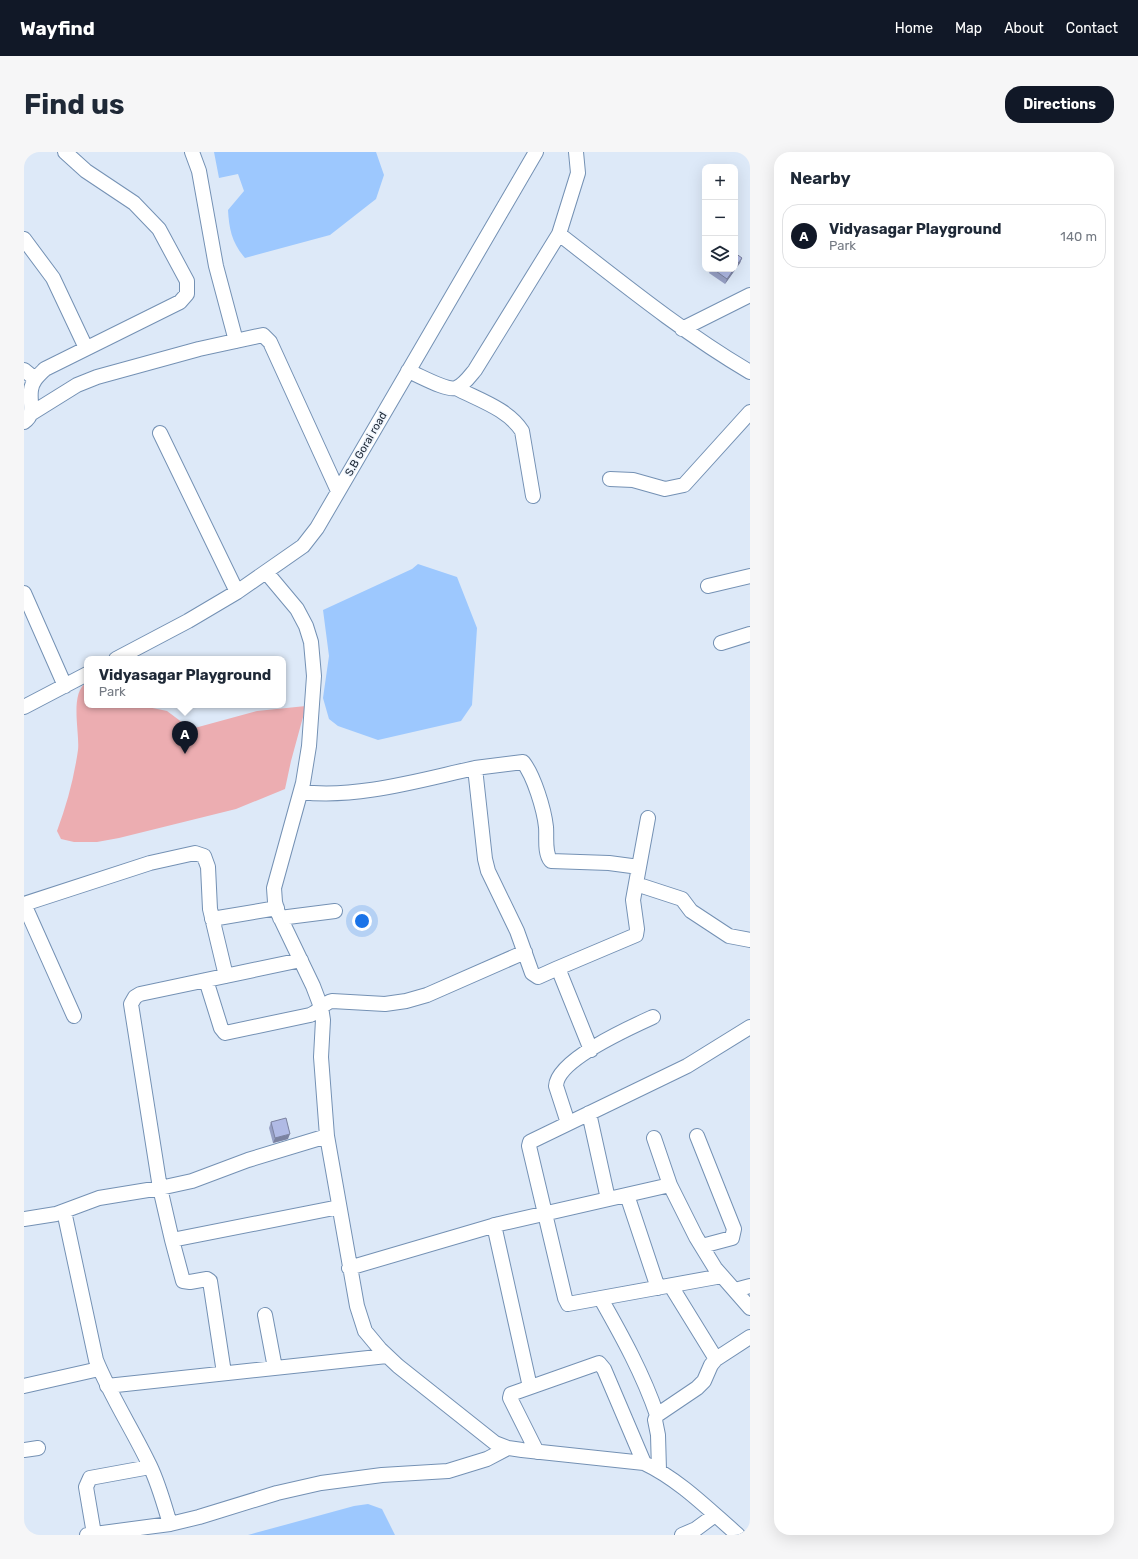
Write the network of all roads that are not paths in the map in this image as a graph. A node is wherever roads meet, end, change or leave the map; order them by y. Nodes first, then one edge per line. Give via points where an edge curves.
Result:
1 (65, 152) edge
2 (192, 152) edge
3 (536, 152) edge
4 (576, 152) edge
5 (559, 234) junction
6 (24, 239) edge
7 (750, 295) edge
8 (682, 329) junction
9 (236, 341) junction
10 (86, 348) junction
11 (408, 371) junction
12 (750, 372) edge
13 (29, 375) edge
14 (456, 388) junction
15 (750, 412) edge
16 (28, 418) edge
17 (160, 433) dead end
18 (610, 479) dead end
19 (338, 491) junction
20 (533, 496) dead end
21 (266, 572) junction
22 (750, 576) edge
23 (708, 586) dead end
24 (237, 592) junction
25 (24, 593) edge
26 (750, 634) edge
27 (721, 643) dead end
28 (122, 656) edge
29 (84, 676) edge
30 (65, 686) junction
31 (24, 707) edge
32 (475, 768) junction
33 (301, 792) junction
34 (648, 818) dead end
35 (639, 867) junction
36 (636, 884) junction
37 (24, 904) edge
38 (335, 911) dead end
39 (278, 913) junction
40 (212, 919) junction
41 (750, 940) edge
42 (525, 952) junction
43 (301, 960) junction
44 (558, 968) junction
45 (226, 976) junction
46 (206, 980) junction
47 (321, 1007) junction
48 (74, 1016) dead end
49 (653, 1017) dead end
50 (750, 1027) edge
51 (591, 1050) junction
52 (589, 1113) junction
53 (568, 1123) junction
54 (327, 1136) junction
55 (697, 1136) dead end
56 (654, 1138) dead end
57 (670, 1185) junction
58 (160, 1188) junction
59 (627, 1195) junction
60 (608, 1199) junction
61 (339, 1207) junction
62 (64, 1211) junction
63 (545, 1214) junction
64 (24, 1219) edge
65 (494, 1225) junction
66 (172, 1240) junction
67 (702, 1246) junction
68 (349, 1268) junction
69 (722, 1276) junction
70 (750, 1286) edge
71 (664, 1287) junction
72 (735, 1290) junction
73 (601, 1299) junction
74 (750, 1308) edge
75 (265, 1315) dead end
76 (750, 1337) edge
77 (387, 1356) junction
78 (716, 1359) junction
79 (275, 1368) junction
80 (99, 1369) junction
81 (224, 1373) junction
82 (24, 1386) edge
83 (107, 1386) junction
84 (530, 1387) junction
85 (656, 1415) junction
86 (508, 1448) junction
87 (537, 1452) junction
88 (644, 1463) junction
89 (150, 1467) junction
90 (659, 1470) junction
91 (715, 1515) junction
92 (170, 1524) junction
93 (90, 1535) edge
94 (682, 1535) edge
95 (738, 1535) edge

1 - 10 street via 86,171 134,203 159,229 187,281 187,294 180,302
2 - 9 street via 199,171 216,266
3 - 11 street, S.B Gorai road
4 - 5 street via 578,173
5 - 8 street
5 - 14 street via 475,370
6 - 10 street via 53,278
7 - 8 street
8 - 12 street
9 - 16 street via 97,377 77,385
9 - 19 street via 263,335 270,342
10 - 13 street
11 - 14 street via 447,388
11 - 19 street, S.B Gorai road
13 - 16 street via 31,390
14 - 20 street via 509,416 518,425 522,431
15 - 18 street via 684,486 665,489 632,480
17 - 24 street
19 - 21 street, S.B Gorai road via 317,528 303,546
21 - 24 street, S.B Gorai road
21 - 33 street via 297,609 311,642 314,676 312,706 309,746
22 - 23 street
24 - 28 street, S.B Gorai road
25 - 30 street
26 - 27 street
29 - 30 street
30 - 31 street
32 - 33 street via 358,792
32 - 35 street via 523,762 542,806 550,860
32 - 42 street via 488,871 518,931
33 - 39 street via 274,888
34 - 35 street
35 - 36 street
36 - 41 street via 682,899 691,911 729,936
36 - 44 street via 633,900 638,929 636,935
37 - 40 street via 150,862 195,853 204,856 208,867
37 - 48 street
38 - 39 street
39 - 40 street
39 - 43 street
40 - 45 street
42 - 44 street via 534,976 542,976
42 - 47 street via 427,995 406,1001 385,1004 332,1001
43 - 45 street
43 - 47 street
44 - 51 street
45 - 46 street
46 - 47 street via 221,1028 225,1033 310,1015
46 - 58 street via 140,994 132,1000
47 - 54 street via 321,1057
49 - 51 street via 618,1032
50 - 52 street via 687,1066
51 - 53 street via 560,1073 556,1080 557,1093
52 - 53 street
52 - 60 street
53 - 63 street via 530,1142
54 - 58 street via 248,1160 192,1181
54 - 61 street
55 - 67 street via 734,1229 732,1238
56 - 57 street
57 - 59 street
57 - 67 street
58 - 62 street via 100,1198
58 - 66 street
59 - 60 street
59 - 71 street
60 - 63 street
61 - 66 street
61 - 68 street
62 - 64 street
62 - 80 street
63 - 65 street
63 - 73 street via 566,1302 573,1304
65 - 68 street
65 - 84 street
66 - 81 street via 183,1281 210,1281
67 - 69 street
68 - 77 street via 365,1331
69 - 71 street
69 - 72 street
70 - 72 street
71 - 73 street
71 - 78 street
72 - 74 street
73 - 85 street via 626,1343 650,1395
75 - 79 street
76 - 78 street
77 - 79 street
77 - 86 street via 483,1435
78 - 85 street via 704,1381 697,1388
79 - 81 street
80 - 82 street
80 - 83 street
81 - 83 street
83 - 89 street
84 - 87 street via 513,1392 510,1398
84 - 88 street via 599,1363 604,1369
85 - 90 street
86 - 87 street
86 - 92 street via 487,1459 448,1471 382,1475 300,1486
87 - 88 street
88 - 90 street
89 - 92 street
89 - 93 street via 90,1478 86,1487
90 - 91 street
91 - 94 street via 701,1526
91 - 95 street
92 - 93 street

